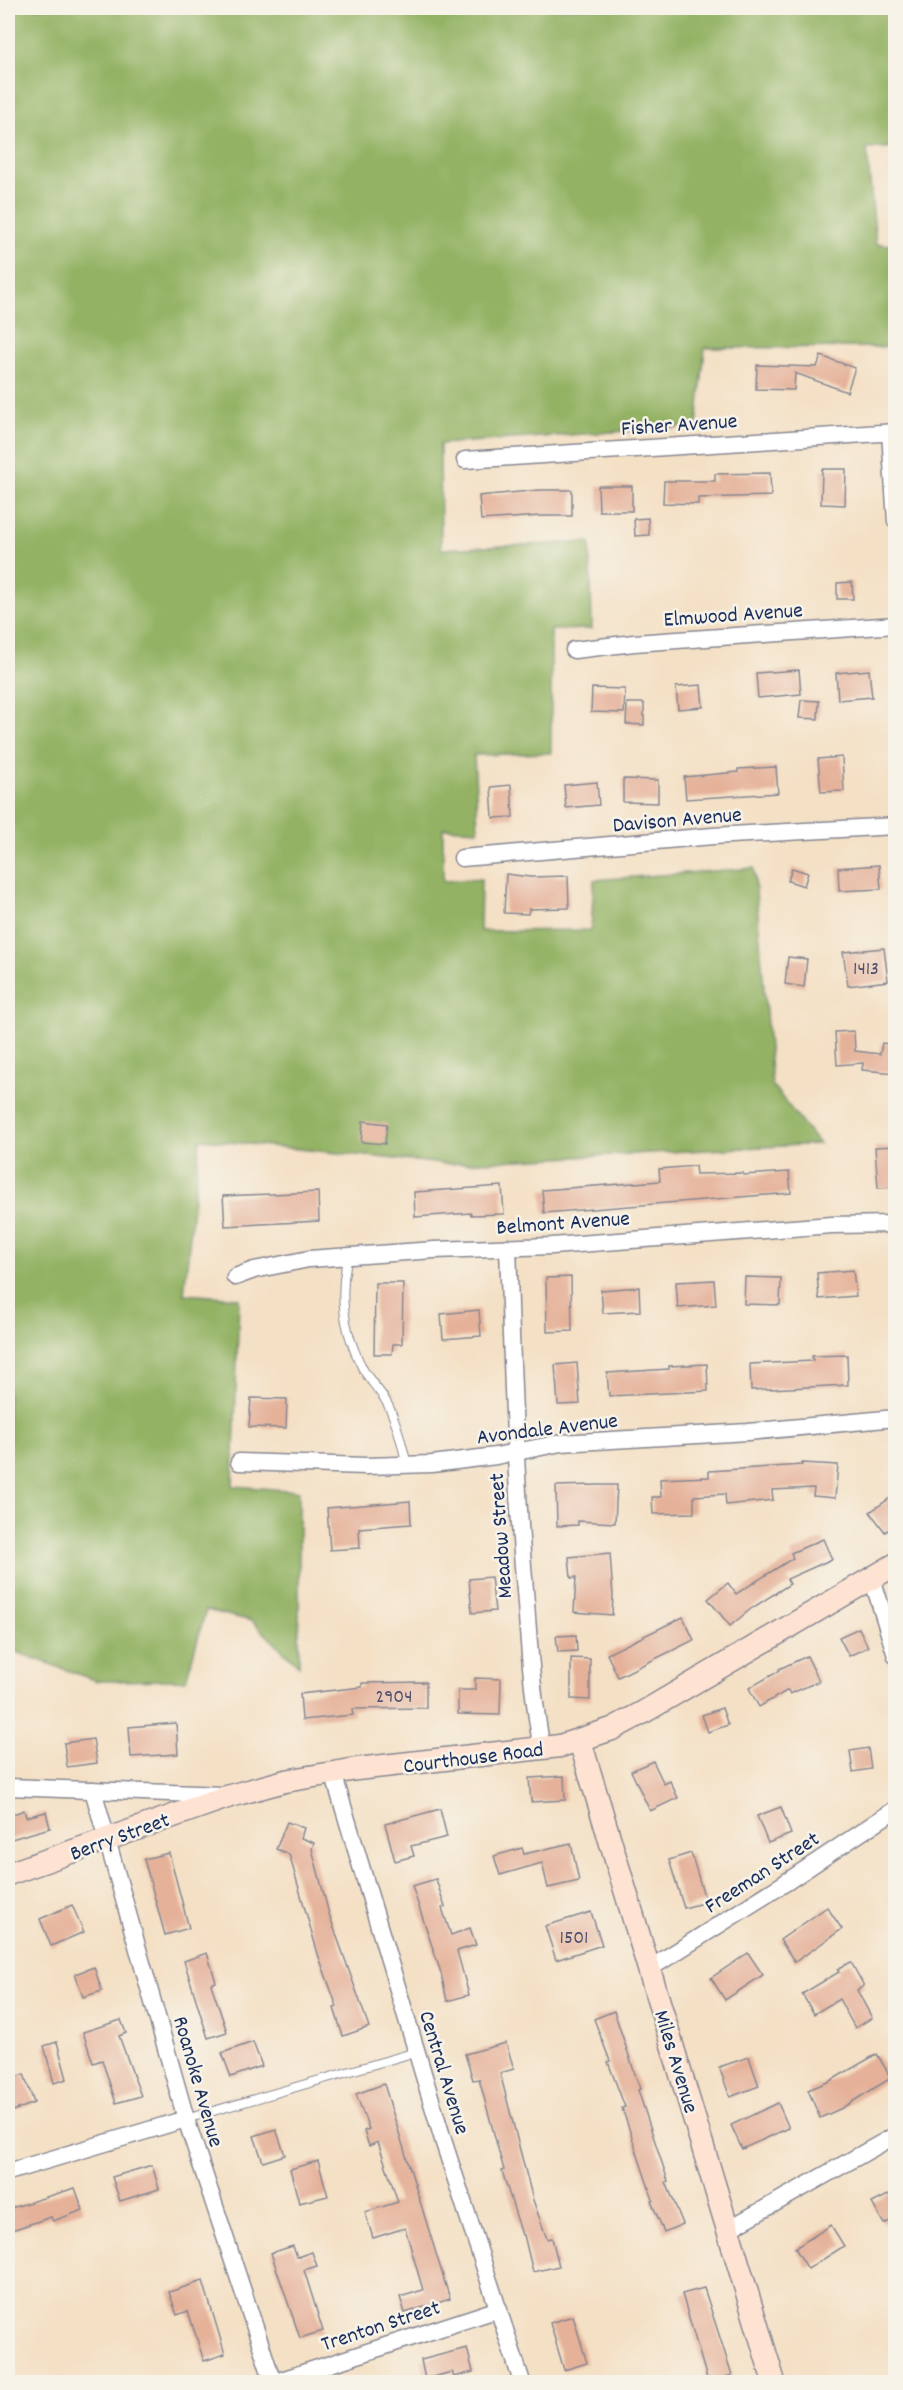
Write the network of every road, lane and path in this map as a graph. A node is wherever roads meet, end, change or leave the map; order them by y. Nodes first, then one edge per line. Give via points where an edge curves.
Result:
1 (893, 432) edge
2 (465, 460) dead end
3 (896, 521) edge
4 (896, 625) edge
5 (574, 650) dead end
6 (896, 826) edge
7 (462, 858) dead end
8 (896, 1224) edge
9 (508, 1247) junction
10 (348, 1257) junction
11 (235, 1277) dead end
12 (896, 1418) edge
13 (515, 1451) junction
14 (239, 1462) dead end
15 (407, 1465) junction
16 (896, 1564) edge
17 (872, 1578) junction
18 (896, 1656) edge
19 (580, 1741) junction
20 (542, 1748) junction
21 (333, 1773) junction
22 (8, 1787) edge
23 (93, 1790) junction
24 (230, 1796) junction
25 (896, 1809) edge
26 (108, 1839) junction
27 (8, 1874) edge
28 (649, 1969) junction
29 (416, 2052) junction
30 (186, 2119) junction
31 (896, 2135) edge
32 (8, 2172) edge
33 (728, 2230) junction
34 (499, 2309) junction
35 (274, 2382) edge
36 (522, 2382) edge
37 (774, 2382) edge

1 - 2 street, Fisher Avenue
1 - 3 street
4 - 5 street, Elmwood Avenue
6 - 7 street, Davison Avenue via 713,836
8 - 9 street, Belmont Avenue
9 - 10 street, Belmont Avenue
9 - 13 street, Meadow Street
10 - 11 street, Belmont Avenue via 281,1264
10 - 15 lane via 342,1300 354,1347 397,1424
12 - 13 street, Avondale Avenue via 561,1443
13 - 15 street, Avondale Avenue
13 - 20 street, Meadow Street via 535,1709
14 - 15 street, Avondale Avenue
16 - 17 street, Courthouse Road
17 - 18 street
17 - 19 street, Courthouse Road via 642,1713
19 - 20 street, Courthouse Road
19 - 28 street, Miles Avenue
20 - 21 street, Courthouse Road
21 - 24 street, Courthouse Road
21 - 29 street, Central Avenue
22 - 23 street, Courthouse Road
23 - 24 street, Courthouse Road
23 - 26 street, Roanoke Avenue
24 - 26 street, Berry Street
25 - 28 street, Freeman Street
26 - 27 street, Berry Street
26 - 30 street, Roanoke Avenue
28 - 33 street, Miles Avenue
29 - 30 lane
29 - 34 street, Central Avenue
30 - 32 street
30 - 35 street, Roanoke Avenue
31 - 33 street
33 - 37 street, Miles Avenue
34 - 35 street, Trenton Street
34 - 36 street, Central Avenue

